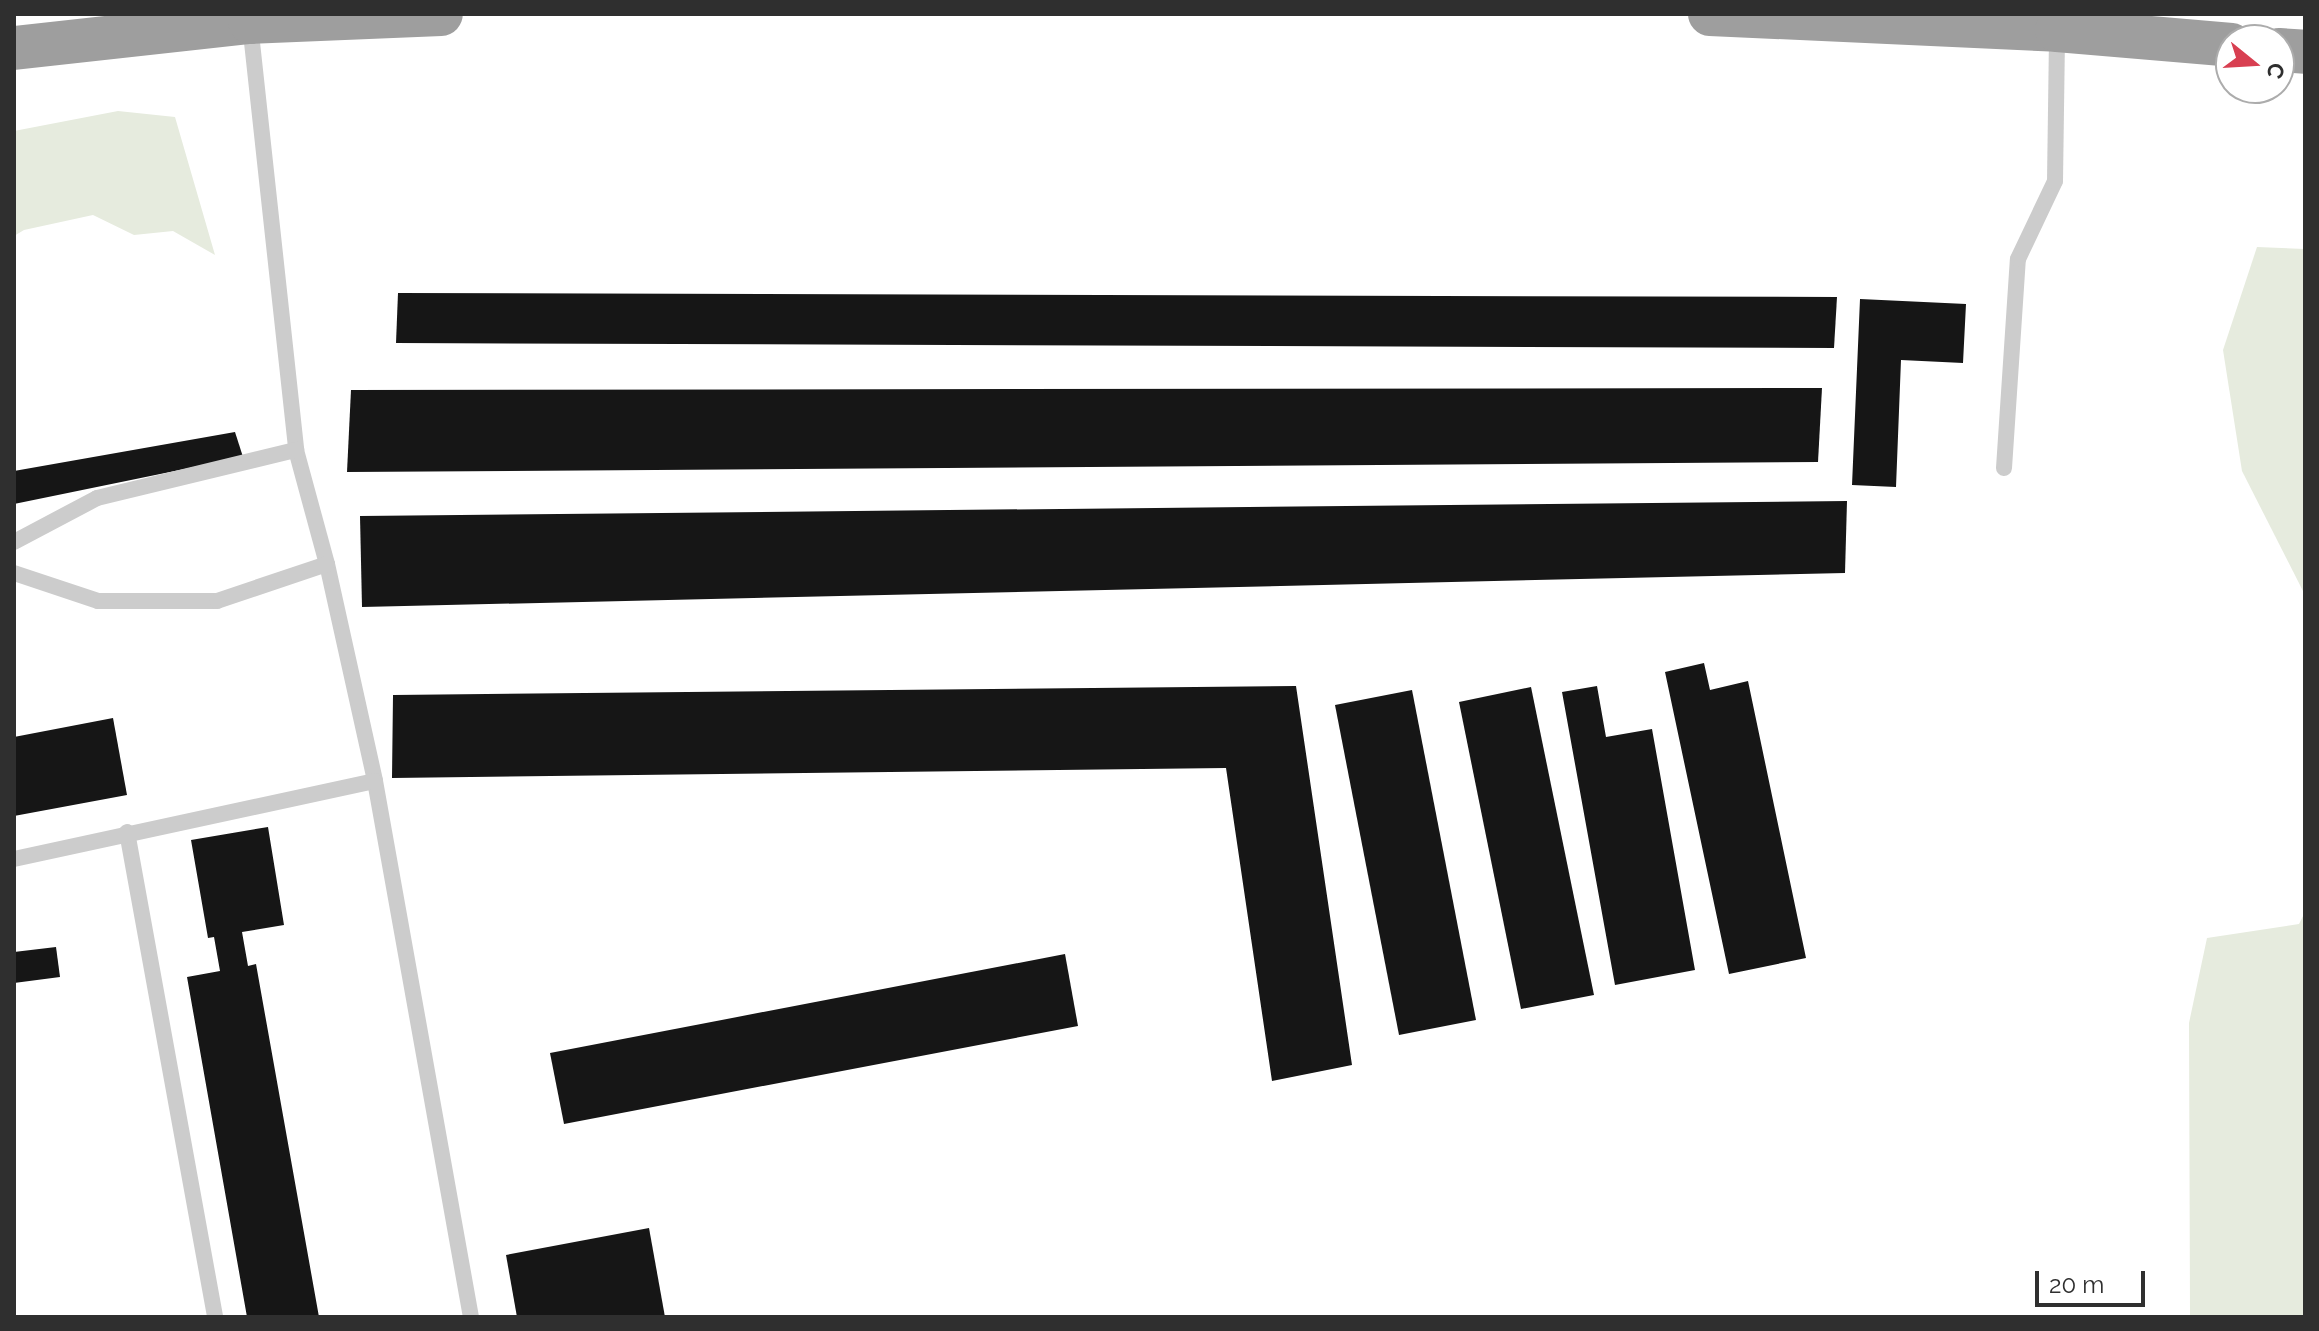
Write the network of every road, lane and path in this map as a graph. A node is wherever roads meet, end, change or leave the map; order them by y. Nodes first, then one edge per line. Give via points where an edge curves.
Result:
1 (441, 14) edge
2 (1710, 14) edge
3 (250, 22) junction
4 (2057, 30) junction
5 (2215, 44) edge
6 (14, 48) edge
7 (296, 450) junction
8 (2004, 468) dead end
9 (14, 542) edge
10 (327, 564) junction
11 (14, 573) edge
12 (375, 781) junction
13 (127, 832) junction
14 (14, 859) edge
15 (215, 1317) edge
16 (471, 1317) edge

1 - 3 highway
2 - 4 highway
3 - 6 highway
3 - 7 lane
4 - 5 highway
4 - 8 lane via 2055,181 2018,259
7 - 9 lane via 97,498
7 - 10 lane
10 - 11 lane via 217,601 98,601
10 - 12 lane
12 - 13 lane
12 - 16 lane
13 - 14 lane
13 - 15 lane

